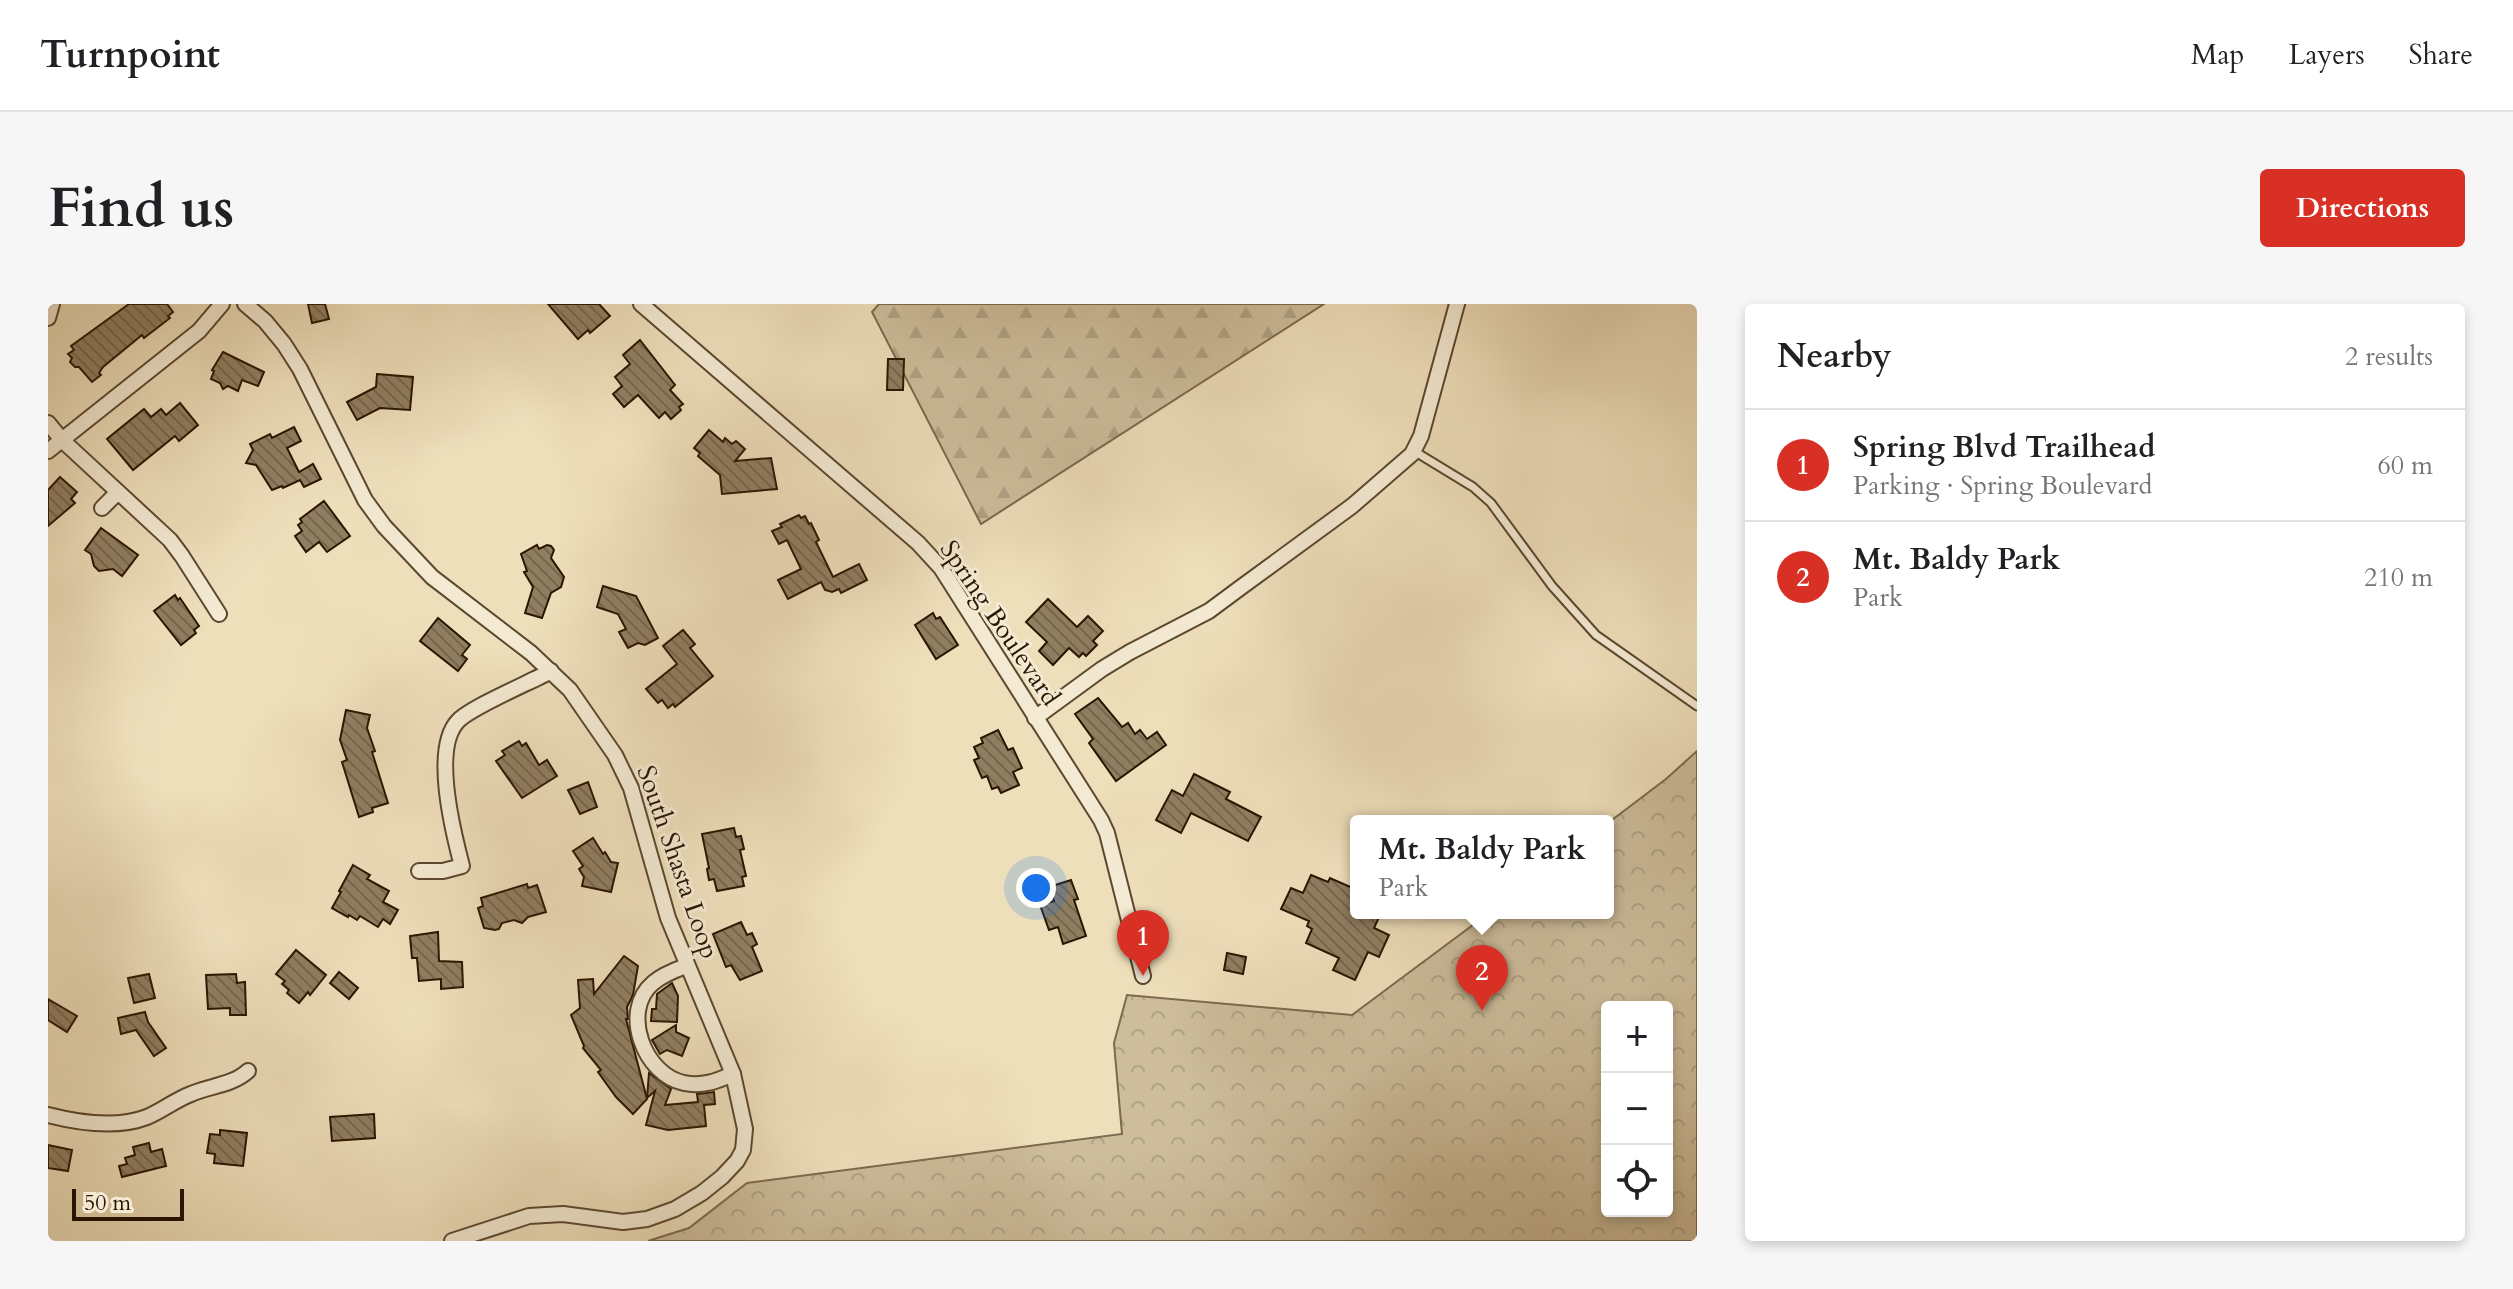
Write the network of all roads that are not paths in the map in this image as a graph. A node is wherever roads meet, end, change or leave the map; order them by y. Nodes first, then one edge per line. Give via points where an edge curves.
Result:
1 (52, 304) edge
2 (222, 304) edge
3 (245, 304) edge
4 (641, 304) edge
5 (1457, 304) edge
6 (48, 318) edge
7 (48, 423) edge
8 (62, 440) junction
9 (48, 451) edge
10 (1414, 451) junction
11 (118, 492) junction
12 (102, 508) dead end
13 (219, 614) dead end
14 (551, 671) junction
15 (1697, 706) edge
16 (1035, 718) junction
17 (419, 871) dead end
18 (686, 966) junction
19 (1143, 976) dead end
20 (248, 1071) dead end
21 (733, 1074) junction
22 (48, 1115) edge
23 (452, 1241) edge

1 - 6 street
2 - 8 street via 199,331
3 - 14 street, South Shasta Loop via 265,321 300,369 365,500 384,526 432,577
4 - 16 street, Spring Boulevard via 931,556
5 - 10 street
7 - 8 street
8 - 9 street
8 - 11 street
10 - 15 lane via 1491,503 1596,635
10 - 16 street via 1352,506 1209,611 1130,652
11 - 12 street
11 - 13 street via 176,547
14 - 17 street via 463,716 451,729 447,800 462,866
14 - 18 street, South Shasta Loop via 589,715 624,772
16 - 19 street, Spring Boulevard via 1107,833
18 - 21 street, South Shasta Loop
18 - 21 street via 651,983 640,1000 640,1039 651,1059 681,1083 700,1085
20 - 22 street via 138,1120 100,1124
21 - 23 street, South Shasta Loop via 746,1140 737,1161 702,1193 647,1219 623,1222 550,1213

